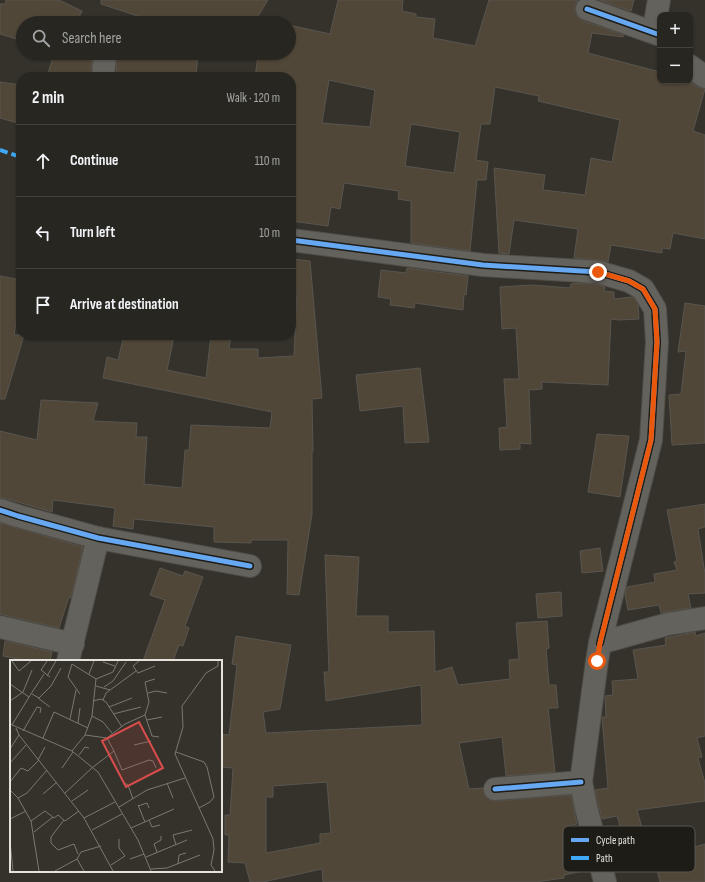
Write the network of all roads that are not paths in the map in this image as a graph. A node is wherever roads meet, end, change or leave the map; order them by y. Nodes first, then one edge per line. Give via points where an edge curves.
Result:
1 (659, 0) edge
2 (587, 9) dead end
3 (657, 21) edge
4 (657, 33) edge
5 (104, 60) edge
6 (693, 68) edge
7 (103, 72) edge
8 (705, 77) edge
9 (296, 241) edge
10 (0, 510) edge
11 (98, 538) junction
12 (250, 566) dead end
13 (705, 618) edge
14 (0, 627) edge
15 (600, 643) junction
16 (71, 653) edge
17 (581, 782) junction
18 (495, 789) dead end
19 (591, 826) edge
20 (602, 872) edge
21 (605, 882) edge

1 - 3 street
2 - 4 street
5 - 7 street
6 - 8 street
9 - 15 street via 483,265 598,272 629,281 643,289 655,309 657,342 651,440
10 - 11 street
11 - 12 street
11 - 16 street
13 - 15 street via 668,624
14 - 16 street
15 - 17 street
17 - 18 street
17 - 19 street
20 - 21 street

